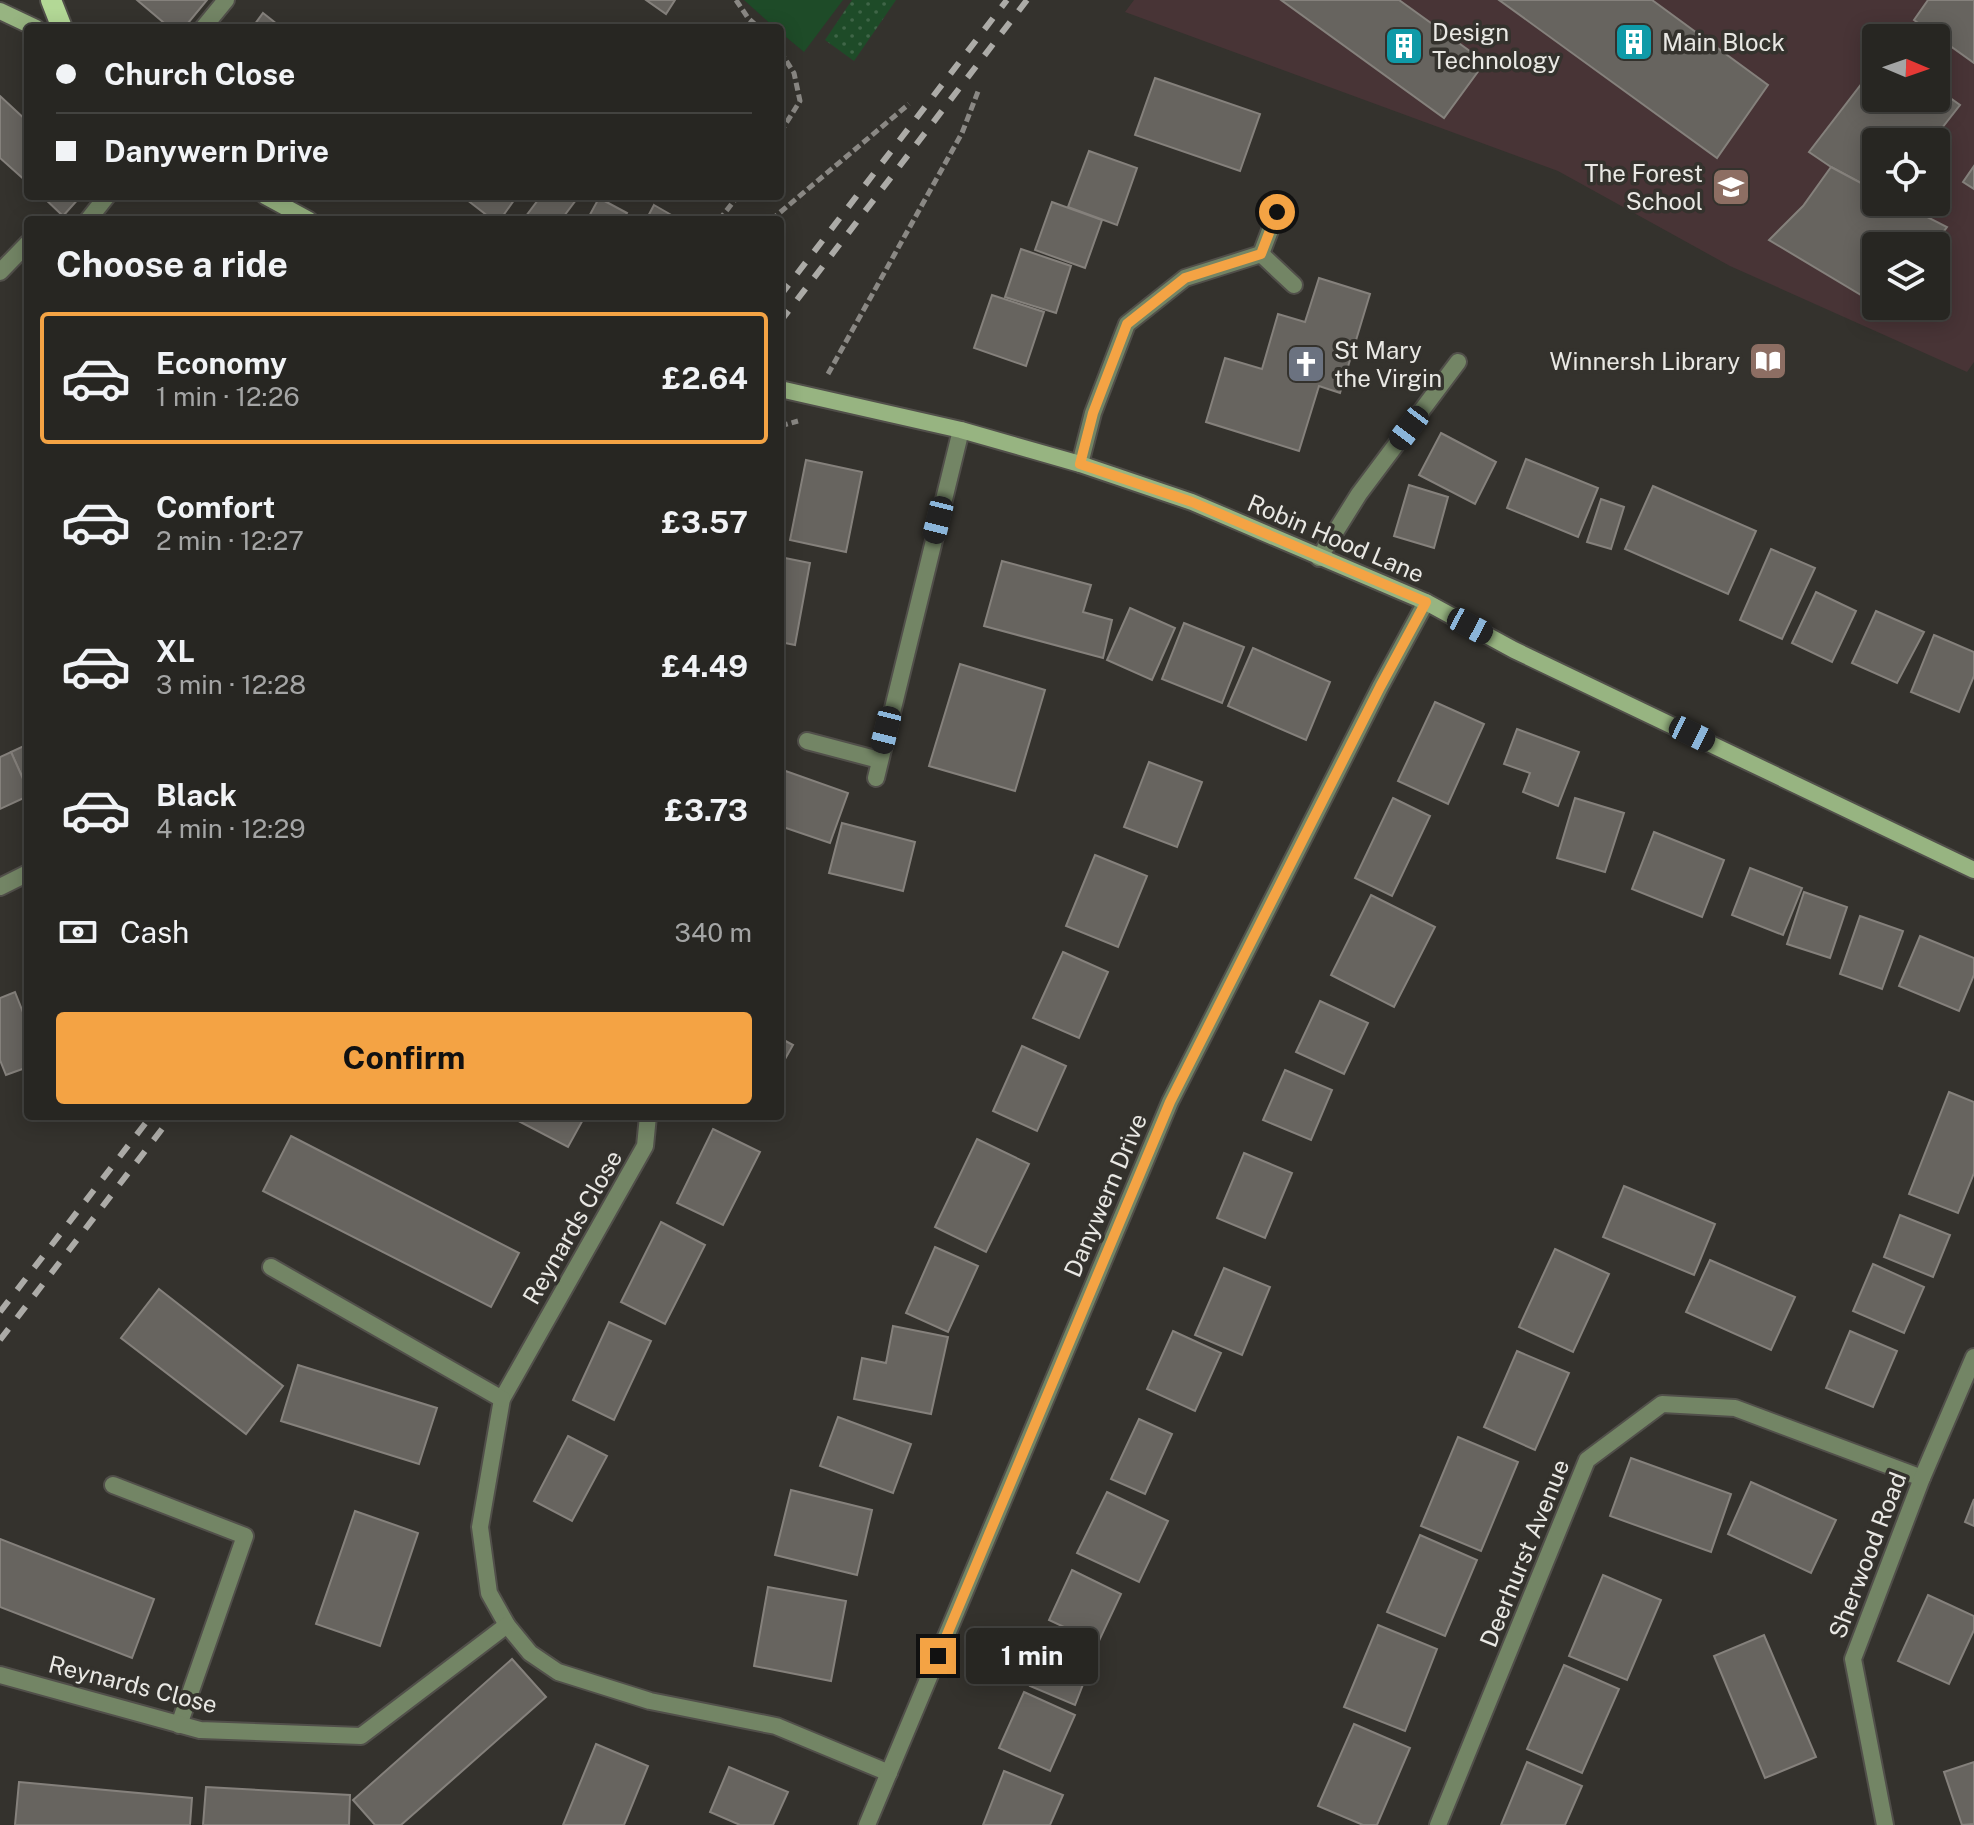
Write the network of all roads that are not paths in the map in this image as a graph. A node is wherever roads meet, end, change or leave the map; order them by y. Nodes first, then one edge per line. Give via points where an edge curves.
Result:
1 (51, 0) edge
2 (226, 0) edge
3 (0, 11) edge
4 (28, 24) edge
5 (60, 24) edge
6 (206, 24) edge
7 (104, 200) edge
8 (272, 200) edge
9 (1277, 212) dead end
10 (91, 216) edge
11 (302, 216) edge
12 (24, 247) edge
13 (1261, 254) junction
14 (0, 272) edge
15 (1294, 285) dead end
16 (1458, 362) dead end
17 (784, 390) edge
18 (961, 430) junction
19 (1080, 464) junction
20 (1319, 558) junction
21 (1426, 602) junction
22 (807, 741) dead end
23 (879, 760) junction
24 (876, 778) dead end
25 (1974, 870) edge
26 (24, 875) edge
27 (0, 887) edge
28 (648, 1120) edge
29 (271, 1267) dead end
30 (1974, 1357) edge
31 (502, 1399) junction
32 (1922, 1478) junction
33 (113, 1485) dead end
34 (507, 1625) junction
35 (0, 1675) edge
36 (179, 1725) junction
37 (889, 1773) junction
38 (867, 1825) edge
39 (1438, 1825) edge
40 (1885, 1825) edge

1 - 5 main road
2 - 6 street
3 - 4 main road
7 - 10 street
8 - 11 main road
9 - 13 street
12 - 14 street
13 - 15 street
13 - 19 street via 1185,278 1127,324
16 - 20 street via 1359,494
17 - 18 main road, Robin Hood Lane
18 - 19 main road, Robin Hood Lane
18 - 23 street
19 - 20 main road, Robin Hood Lane via 1192,502
20 - 21 main road, Robin Hood Lane
21 - 25 main road, Robin Hood Lane via 1514,650
21 - 37 street, Danywern Drive via 1170,1102
22 - 23 street
23 - 24 street
26 - 27 street
28 - 31 street, Reynards Close via 645,1146
29 - 31 street
30 - 32 street, Sherwood Road
31 - 34 street, Reynards Close via 480,1527 489,1593
32 - 39 street, Deerhurst Avenue via 1735,1408 1662,1404 1587,1460
32 - 40 street, Sherwood Road via 1853,1659
33 - 36 street via 245,1536
34 - 36 street, Reynards Close via 361,1736
34 - 37 street, Reynards Close via 530,1653 558,1672 650,1701 776,1726
35 - 36 street, Reynards Close
37 - 38 street, Danywern Drive

